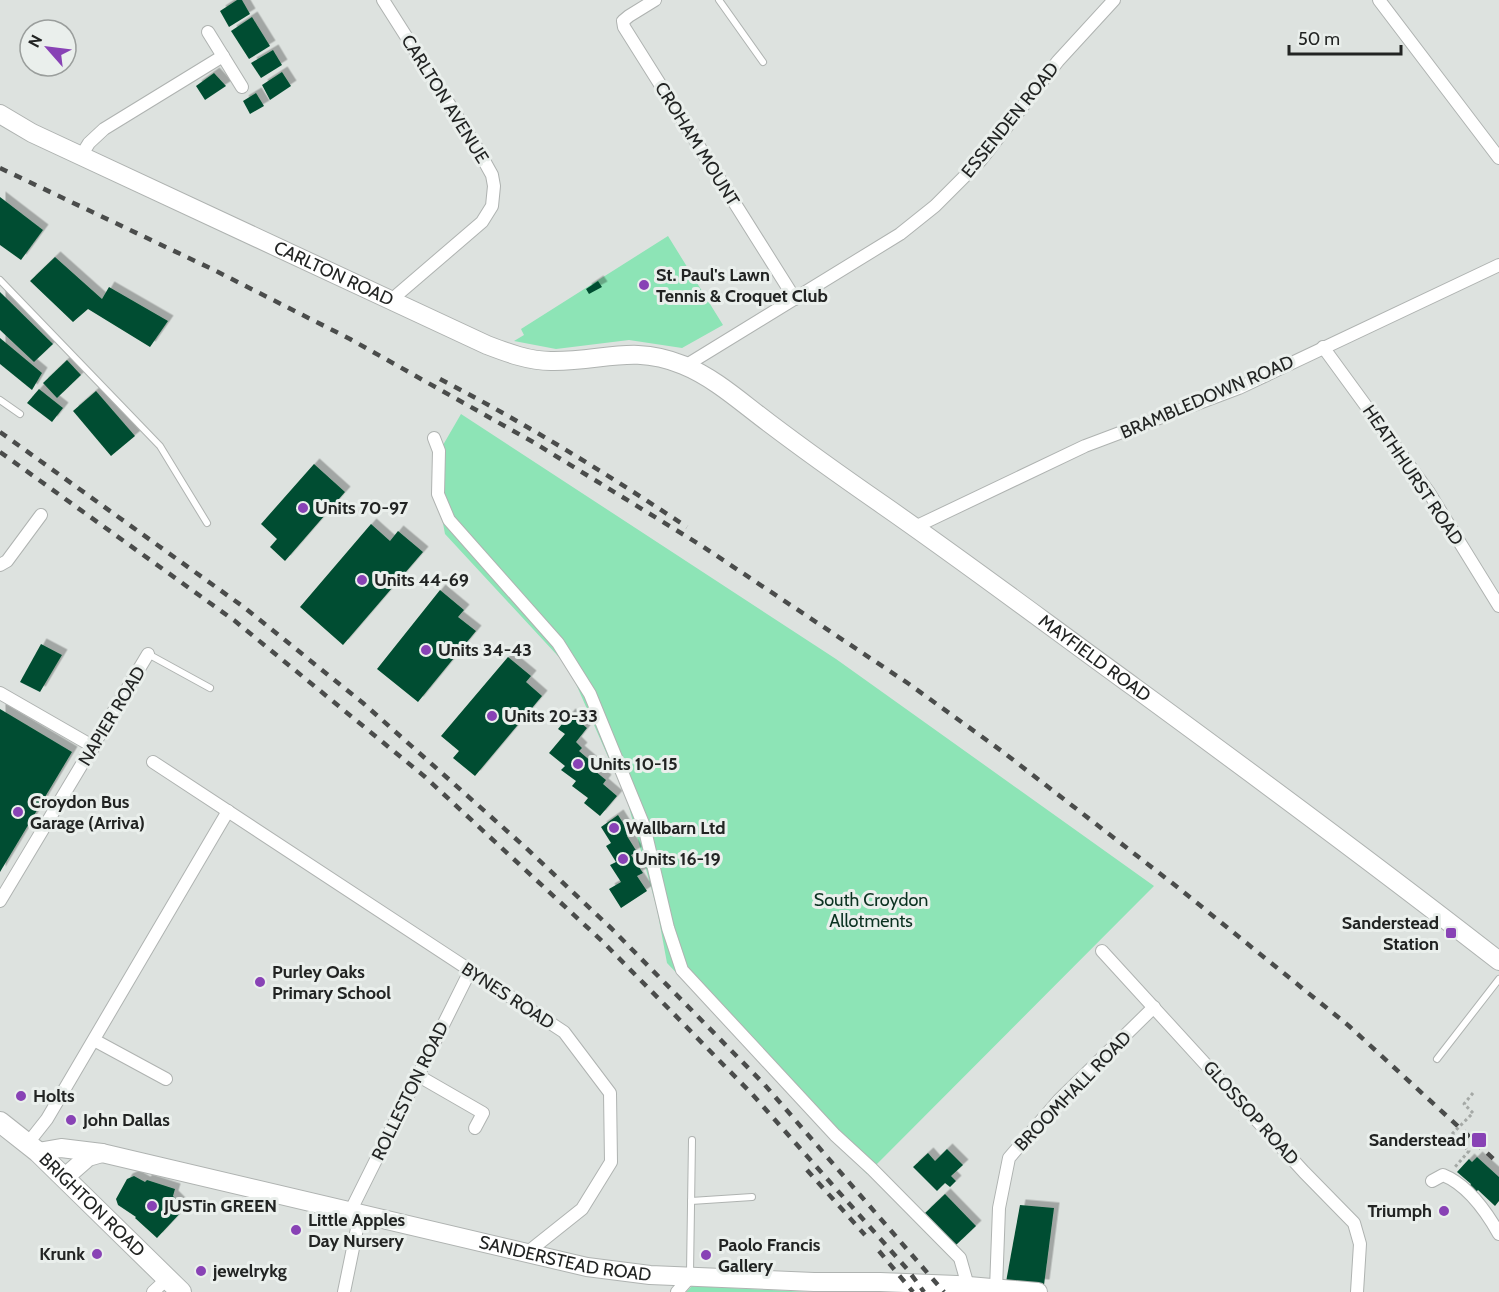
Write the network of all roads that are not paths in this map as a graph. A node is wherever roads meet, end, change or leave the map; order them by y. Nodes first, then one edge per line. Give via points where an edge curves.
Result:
1 (383, 0) edge
2 (655, 0) edge
3 (719, 0) edge
4 (1114, 0) edge
5 (1379, 0) edge
6 (208, 32) dead end
7 (223, 56) junction
8 (763, 62) dead end
9 (242, 87) dead end
10 (0, 114) edge
11 (81, 156) junction
12 (1499, 158) edge
13 (1499, 265) edge
14 (0, 280) edge
15 (795, 299) junction
16 (390, 301) junction
17 (1323, 347) junction
18 (685, 366) junction
19 (0, 400) edge
20 (20, 414) dead end
21 (434, 438) dead end
22 (41, 515) dead end
23 (207, 523) dead end
24 (915, 527) junction
25 (0, 565) edge
26 (1499, 606) edge
27 (148, 654) joint
28 (210, 688) dead end
29 (0, 693) edge
30 (94, 747) junction
31 (153, 762) dead end
32 (228, 811) junction
33 (0, 901) edge
34 (1102, 951) dead end
35 (1499, 961) edge
36 (470, 971) junction
37 (1499, 979) edge
38 (1154, 1007) junction
39 (94, 1040) junction
40 (1437, 1059) dead end
41 (417, 1075) junction
42 (166, 1079) dead end
43 (0, 1122) edge
44 (475, 1128) dead end
45 (692, 1140) dead end
46 (33, 1147) junction
47 (102, 1153) junction
48 (64, 1178) junction
49 (1432, 1181) dead end
50 (752, 1197) dead end
51 (691, 1201) junction
52 (355, 1213) junction
53 (1499, 1234) edge
54 (528, 1252) junction
55 (690, 1277) junction
56 (174, 1285) edge
57 (968, 1286) junction
58 (996, 1289) junction
59 (153, 1292) edge
60 (344, 1292) edge
61 (677, 1292) edge
62 (1038, 1292) edge
63 (1357, 1292) edge

1 - 16 street, CARLTON AVENUE via 477,148 494,186 492,206 482,222
2 - 15 street, CROHAM MOUNT via 623,21 624,27
3 - 8 lane
4 - 15 street, ESSENDEN ROAD via 1058,61 981,160 935,206 900,234
5 - 12 street
6 - 7 street
7 - 9 street
7 - 11 street via 104,129
10 - 11 street, CARLTON ROAD
11 - 16 street, CARLTON ROAD
13 - 17 street, BRAMBLEDOWN ROAD
14 - 23 lane via 160,446
15 - 18 street, ESSENDEN ROAD
16 - 18 street, CARLTON ROAD via 487,345 527,358 555,361 635,354
17 - 24 street, BRAMBLEDOWN ROAD via 1239,388 1085,446
17 - 26 street, HEATHHURST ROAD via 1428,491
18 - 24 street, MAYFIELD ROAD via 719,386
19 - 20 lane
21 - 57 street via 439,451 438,494 449,520 558,643 590,694 644,826 682,970 835,1135 960,1258
22 - 25 street
24 - 35 street, MAYFIELD ROAD via 1384,870
27 - 28 lane
27 - 30 street, NAPIER ROAD
29 - 30 street
30 - 33 street, NAPIER ROAD
31 - 32 street, BYNES ROAD
32 - 36 street, BYNES ROAD
32 - 39 street
34 - 38 street, GLOSSOP ROAD
36 - 41 street, ROLLESTON ROAD
36 - 54 street, BYNES ROAD via 564,1032 610,1093 611,1162 582,1209
37 - 40 lane
38 - 58 street, BROOMHALL ROAD via 1059,1100 1010,1158 999,1208
38 - 63 street, GLOSSOP ROAD via 1354,1223 1360,1244
39 - 42 street
39 - 46 street
41 - 44 street via 483,1113
41 - 52 street, ROLLESTON ROAD
43 - 46 main road, BRIGHTON ROAD
45 - 51 lane
46 - 47 street, SANDERSTEAD ROAD
46 - 48 main road, BRIGHTON ROAD
47 - 48 street via 88,1157
47 - 52 street, SANDERSTEAD ROAD
48 - 56 main road, BRIGHTON ROAD
49 - 53 street via 1443,1175 1451,1178 1486,1210
50 - 51 lane
51 - 55 lane
52 - 54 street, SANDERSTEAD ROAD
52 - 60 street, ROLLESTON ROAD
54 - 55 street, SANDERSTEAD ROAD via 587,1267
55 - 57 street, SANDERSTEAD ROAD
55 - 61 street
56 - 59 street
57 - 58 street, SANDERSTEAD ROAD
58 - 62 street, SANDERSTEAD ROAD

